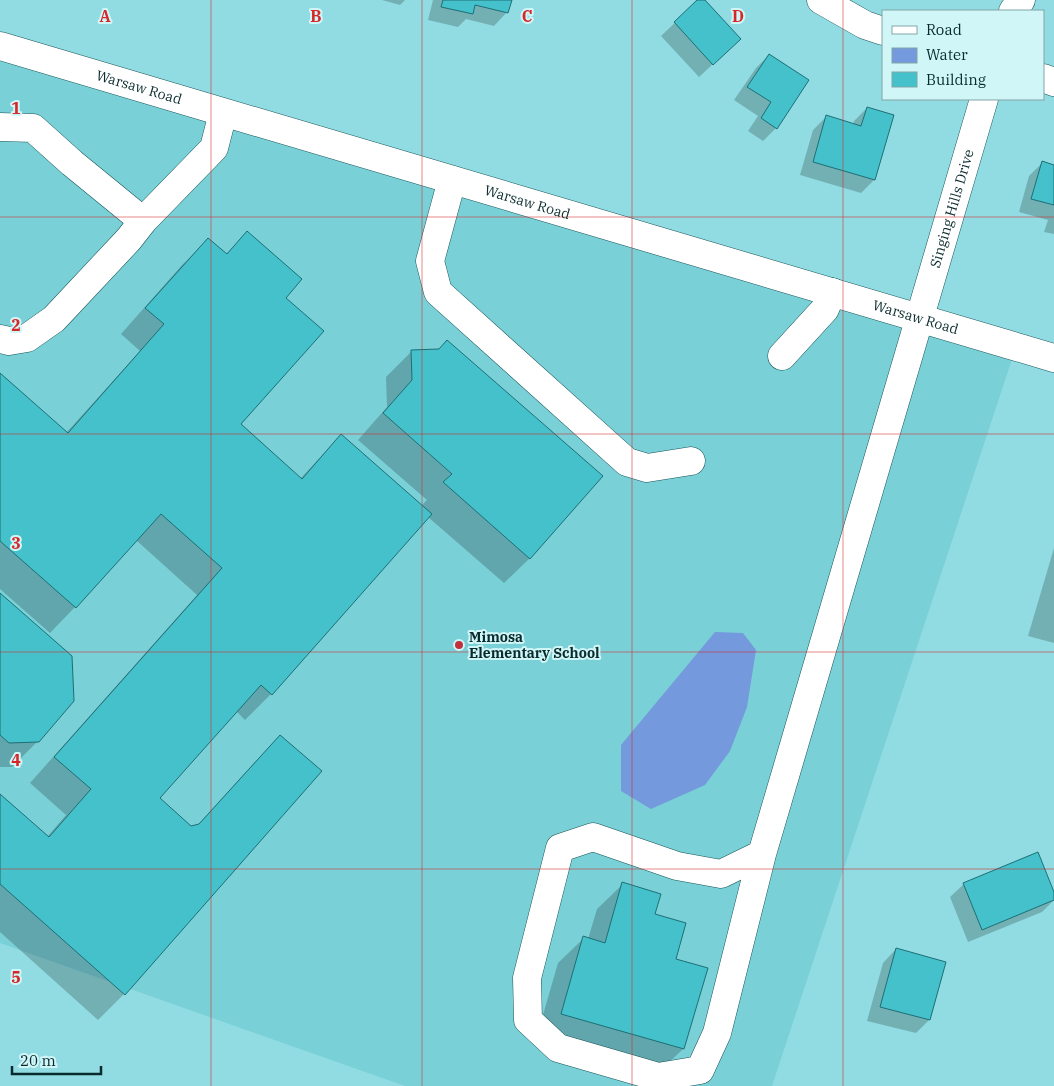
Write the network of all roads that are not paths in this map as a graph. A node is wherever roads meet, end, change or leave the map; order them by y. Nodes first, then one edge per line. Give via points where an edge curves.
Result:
1 (821, 0) edge
2 (882, 31) edge
3 (0, 46) edge
4 (984, 100) edge
5 (223, 113) junction
6 (0, 127) edge
7 (452, 180) junction
8 (144, 221) junction
9 (832, 292) junction
10 (918, 318) junction
11 (0, 339) edge
12 (782, 356) dead end
13 (1054, 358) edge
14 (691, 461) dead end
15 (762, 854) junction

1 - 2 street via 864,25
3 - 5 street, Warsaw Road
4 - 10 street, Singing Hills Drive
5 - 7 street, Warsaw Road
5 - 8 street via 214,148
6 - 8 street via 33,128
7 - 9 street, Warsaw Road
7 - 14 street via 430,260 438,292 627,462 648,468
8 - 11 street via 54,319 28,338
9 - 10 street, Warsaw Road
9 - 12 street via 825,309
10 - 13 street, Warsaw Road
10 - 15 street, Singing Hills Drive
15 - 15 street, Singing Hills Drive via 721,874 677,866 593,837 560,848 526,978 528,1020 558,1048 658,1077 700,1070 717,1033

